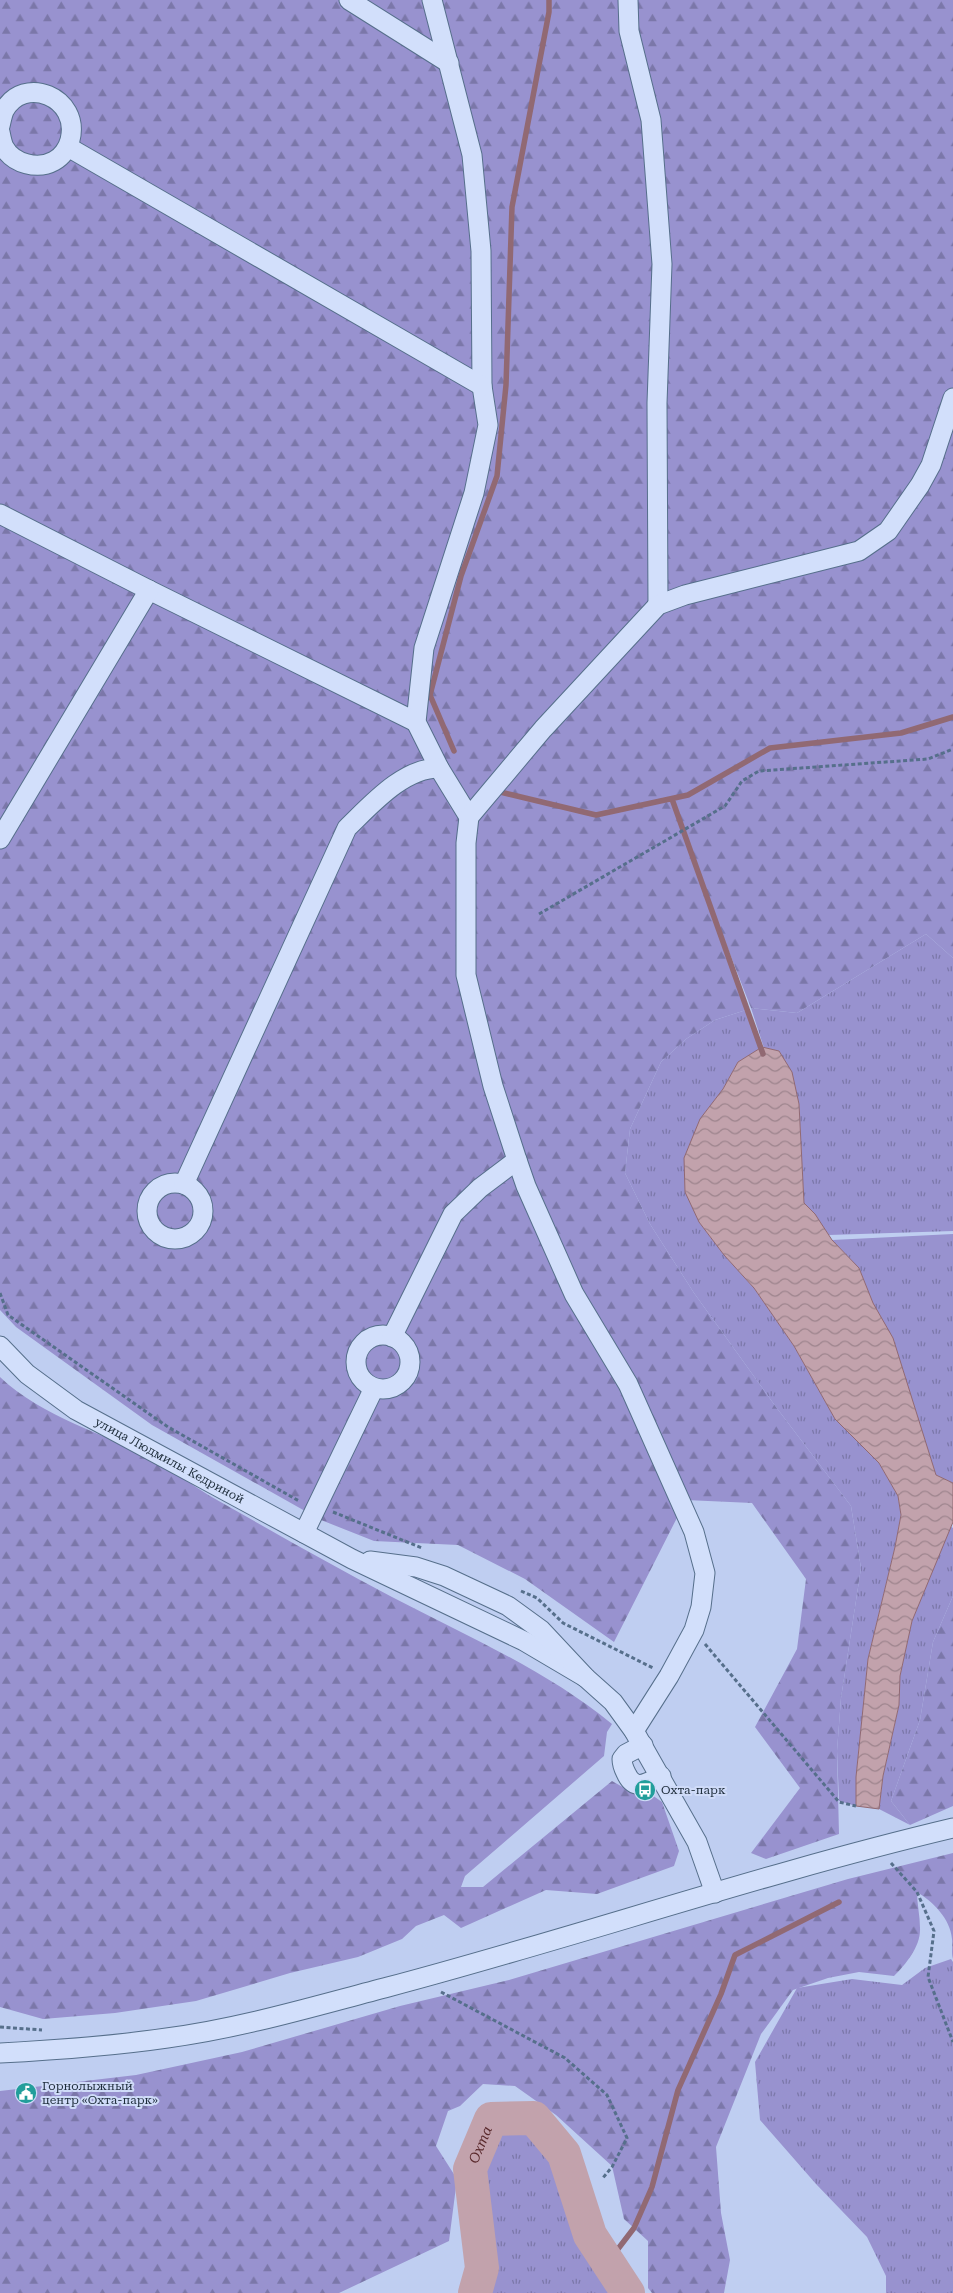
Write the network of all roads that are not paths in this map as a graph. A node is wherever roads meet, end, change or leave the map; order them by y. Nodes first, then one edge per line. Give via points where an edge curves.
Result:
1 (349, 0) edge
2 (432, 0) edge
3 (628, 0) edge
4 (449, 63) junction
5 (0, 126) edge
6 (0, 132) edge
7 (68, 147) junction
8 (482, 386) junction
9 (953, 398) edge
10 (0, 514) edge
11 (149, 590) junction
12 (658, 605) junction
13 (416, 722) junction
14 (439, 768) junction
15 (470, 817) junction
16 (0, 839) edge
17 (517, 1160) junction
18 (184, 1184) dead end
19 (392, 1337) junction
20 (0, 1346) edge
21 (374, 1388) junction
22 (304, 1533) junction
23 (638, 1738) junction
24 (661, 1776) junction
25 (953, 1828) edge
26 (715, 1893) junction
27 (0, 2053) edge

1 - 4 street
2 - 4 street
3 - 12 street via 629,31 651,120 662,264 657,403
4 - 8 street via 472,155 481,251
5 - 7 street via 4,111 17,97 36,92 54,97 68,110 73,129
6 - 7 street via 4,148 18,161 36,166 55,161
7 - 8 street
8 - 13 street via 488,425 474,493 424,648
9 - 12 street via 931,465 888,531 859,551 703,590
10 - 11 street
11 - 13 street
11 - 16 street
12 - 15 street via 543,729
13 - 14 street
14 - 15 street
14 - 18 street via 426,768 404,780 378,798 347,828
15 - 17 street via 466,843 466,975 493,1086
17 - 19 street via 453,1214
17 - 23 street via 574,1294 628,1384 694,1532 705,1573 701,1607 694,1630
19 - 21 street via 406,1347 410,1363 405,1379 390,1389
19 - 21 street via 376,1336 361,1346 356,1361 360,1378
20 - 22 street, улица Людмилы Кедриной via 27,1374 76,1410
21 - 22 street
22 - 23 street, улица Людмилы Кедриной via 352,1559 416,1567 444,1576 508,1606 540,1630 613,1702
23 - 24 street, улица Людмилы Кедриной
23 - 24 street via 622,1759 630,1781 642,1785
24 - 26 street, улица Людмилы Кедриной via 697,1842
25 - 26 street via 880,1845
26 - 27 street via 559,1940 267,2019 168,2038

